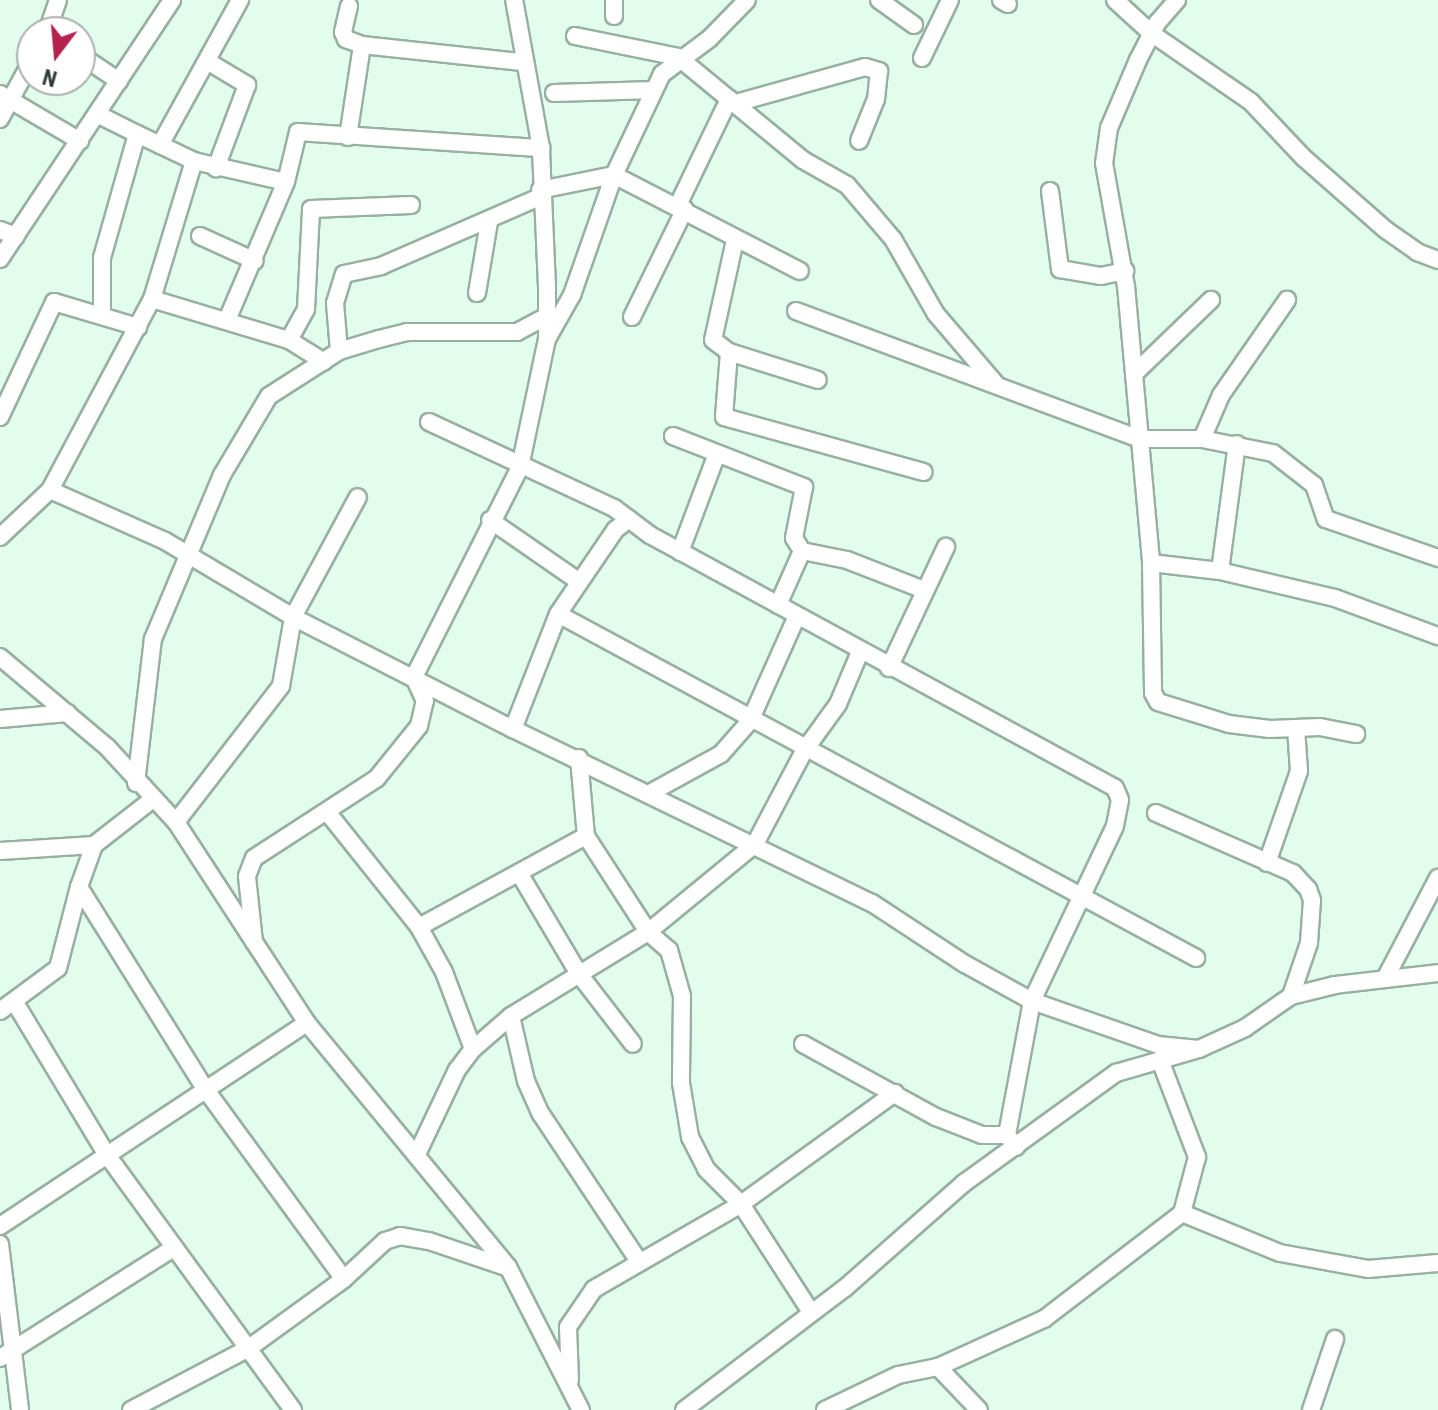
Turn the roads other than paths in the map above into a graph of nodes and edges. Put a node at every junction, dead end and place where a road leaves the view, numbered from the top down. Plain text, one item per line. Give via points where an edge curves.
1 (172, 0) edge
2 (240, 0) edge
3 (514, 0) edge
4 (747, 0) edge
5 (879, 0) edge
6 (950, 0) edge
7 (1115, 0) edge
8 (1177, 0) edge
9 (349, 6) dead end
10 (914, 25) dead end
11 (1151, 33) junction
12 (575, 36) dead end
13 (362, 45) junction
14 (678, 57) junction
15 (922, 58) dead end
16 (207, 61) junction
17 (522, 62) junction
18 (96, 66) edge
19 (119, 81) junction
20 (654, 90) junction
21 (554, 93) dead end
22 (5, 96) edge
23 (732, 101) junction
24 (97, 114) junction
25 (0, 119) edge
26 (137, 134) junction
27 (348, 137) junction
28 (80, 141) junction
29 (859, 141) dead end
30 (160, 145) junction
31 (541, 148) junction
32 (194, 161) junction
33 (216, 168) junction
34 (614, 175) junction
35 (286, 182) junction
36 (1050, 191) dead end
37 (540, 194) junction
38 (411, 205) dead end
39 (681, 207) junction
40 (489, 222) junction
41 (0, 230) edge
42 (16, 236) junction
43 (200, 236) dead end
44 (735, 240) junction
45 (0, 259) edge
46 (1438, 260) edge
47 (255, 261) junction
48 (800, 271) dead end
49 (1125, 271) junction
50 (477, 293) dead end
51 (152, 299) junction
52 (1211, 300) dead end
53 (1287, 300) dead end
54 (796, 311) dead end
55 (102, 315) junction
56 (545, 317) junction
57 (632, 317) dead end
58 (227, 320) junction
59 (138, 327) junction
60 (547, 339) junction
61 (289, 340) junction
62 (339, 351) junction
63 (729, 352) junction
64 (324, 362) junction
65 (1134, 374) junction
66 (818, 380) dead end
67 (997, 384) junction
68 (4, 392) edge
69 (0, 417) edge
70 (429, 422) dead end
71 (673, 436) dead end
72 (1140, 439) junction
73 (1202, 439) junction
74 (1237, 444) junction
75 (716, 456) junction
76 (520, 467) junction
77 (924, 472) dead end
78 (50, 490) junction
79 (358, 497) dead end
80 (629, 519) junction
81 (490, 520) junction
82 (0, 537) edge
83 (946, 547) dead end
84 (802, 551) junction
85 (680, 552) junction
86 (188, 555) junction
87 (1438, 558) edge
88 (1151, 563) junction
89 (1220, 571) junction
90 (578, 581) junction
91 (924, 590) junction
92 (778, 605) junction
93 (558, 614) junction
94 (797, 616) junction
95 (293, 617) junction
96 (1438, 636) edge
97 (860, 652) junction
98 (0, 657) edge
99 (889, 668) junction
100 (414, 677) junction
101 (68, 713) junction
102 (0, 719) edge
103 (750, 721) junction
104 (1296, 728) junction
105 (513, 729) junction
106 (1356, 734) dead end
107 (804, 751) junction
108 (579, 758) junction
109 (136, 783) junction
110 (650, 793) junction
111 (153, 799) junction
112 (328, 813) junction
113 (1156, 813) dead end
114 (176, 822) junction
115 (586, 836) junction
116 (755, 844) junction
117 (94, 845) junction
118 (0, 851) edge
119 (1267, 863) junction
120 (519, 873) junction
121 (1438, 878) edge
122 (79, 887) junction
123 (1080, 893) junction
124 (419, 927) junction
125 (648, 932) junction
126 (254, 942) junction
127 (1196, 958) dead end
128 (1438, 973) edge
129 (579, 974) junction
130 (1386, 977) junction
131 (1291, 996) junction
132 (1032, 1001) junction
133 (7, 1006) edge
134 (511, 1016) junction
135 (307, 1023) junction
136 (633, 1044) dead end
137 (803, 1044) dead end
138 (473, 1049) junction
139 (1199, 1049) junction
140 (1160, 1060) junction
141 (206, 1090) junction
142 (895, 1093) junction
143 (1011, 1141) junction
144 (418, 1152) junction
145 (107, 1155) junction
146 (741, 1204) junction
147 (1182, 1213) junction
148 (0, 1226) edge
149 (0, 1244) edge
150 (173, 1248) junction
151 (638, 1260) junction
152 (1438, 1263) edge
153 (508, 1267) junction
154 (344, 1279) junction
155 (811, 1312) junction
156 (1335, 1339) dead end
157 (15, 1347) junction
158 (249, 1348) junction
159 (0, 1358) edge
160 (938, 1367) junction
161 (570, 1385) junction
162 (20, 1410) edge
163 (131, 1410) edge
164 (293, 1410) edge
165 (581, 1410) edge
166 (684, 1410) edge
167 (825, 1410) edge
168 (979, 1410) edge
169 (1311, 1410) edge

1 - 19 street
2 - 16 street
3 - 17 street
4 - 14 street via 709,39
5 - 10 street
6 - 15 street
7 - 11 street
8 - 11 street
9 - 13 street via 346,39
11 - 46 street via 1251,102 1304,158 1386,230
11 - 49 street via 1105,144
12 - 14 street
13 - 17 street
13 - 27 street
14 - 20 street
14 - 23 street
16 - 30 street
16 - 33 street via 247,85
17 - 31 street
18 - 19 street
19 - 24 street
20 - 21 street
20 - 34 street
22 - 25 street
22 - 28 street
23 - 29 street via 865,67 879,71 876,99
23 - 39 street
23 - 67 street via 803,160 847,185 893,239 936,314
24 - 26 street
24 - 28 street
26 - 30 street
26 - 55 street via 102,258
27 - 31 street
27 - 35 street via 297,133
28 - 42 street
30 - 32 street
31 - 37 street
32 - 33 street
32 - 51 street
33 - 35 street
34 - 37 street
34 - 39 street
34 - 60 street via 572,295
35 - 47 street
36 - 49 street via 1060,269 1101,276
37 - 40 street
37 - 56 street
38 - 61 street via 311,209 306,309
39 - 44 street
39 - 57 street
40 - 50 street
40 - 62 street via 381,266 344,274 335,303
41 - 42 street
42 - 45 street
43 - 47 street
44 - 48 street
44 - 63 street via 712,334
47 - 58 street
49 - 65 street
51 - 58 street
51 - 59 street
52 - 65 street
53 - 73 street via 1221,395
54 - 67 street
55 - 59 street
55 - 68 street via 54,302
56 - 60 street
56 - 62 street via 517,332 407,332
58 - 61 street
59 - 78 street
60 - 76 street
61 - 64 street
62 - 64 street
63 - 66 street
63 - 77 street via 724,417
64 - 86 street via 269,396 222,475
65 - 72 street
67 - 72 street via 1034,403
68 - 69 street
70 - 76 street
71 - 75 street
72 - 73 street
72 - 88 street
73 - 74 street
74 - 87 street via 1273,453 1301,472 1314,485 1326,519
74 - 89 street
75 - 84 street via 804,487 794,538
75 - 85 street
76 - 80 street via 596,498
76 - 81 street
78 - 82 street
78 - 86 street
79 - 95 street
80 - 85 street
80 - 90 street
81 - 90 street
81 - 100 street
83 - 91 street
84 - 91 street via 847,560
84 - 92 street
85 - 92 street
86 - 95 street
86 - 109 street via 147,658
88 - 89 street
88 - 104 street via 1151,651 1158,702 1229,724
89 - 96 street via 1335,598
90 - 93 street
91 - 99 street
92 - 94 street
93 - 103 street
93 - 105 street
94 - 97 street
94 - 103 street
95 - 100 street
95 - 114 street via 281,686
97 - 99 street
97 - 107 street via 838,704
98 - 101 street
99 - 123 street via 1115,788 1120,800 1115,826
100 - 105 street
100 - 112 street via 425,701 419,726 377,778
101 - 102 street
101 - 109 street via 107,747
103 - 107 street
103 - 110 street via 721,754
104 - 106 street
104 - 119 street via 1299,771
105 - 108 street
107 - 116 street
107 - 123 street
108 - 110 street
108 - 115 street
109 - 111 street
110 - 116 street
111 - 114 street
111 - 117 street
112 - 124 street
112 - 126 street via 284,835 254,858 247,876
113 - 119 street
114 - 126 street
115 - 120 street
115 - 125 street
116 - 125 street
116 - 132 street via 872,903
117 - 118 street
117 - 122 street
119 - 131 street via 1293,873 1312,900 1309,943
120 - 124 street
120 - 129 street
121 - 130 street
122 - 133 street via 58,968
122 - 141 street
123 - 127 street
123 - 132 street
124 - 138 street via 444,972
125 - 129 street
125 - 146 street via 669,950 682,996 681,1083 690,1137 706,1169
126 - 135 street
128 - 130 street
129 - 134 street
129 - 136 street
130 - 131 street
131 - 139 street via 1245,1028
132 - 139 street via 1158,1045
132 - 143 street
133 - 145 street
134 - 138 street
134 - 151 street via 523,1053 521,1067 541,1114
135 - 141 street
135 - 144 street
137 - 142 street
138 - 144 street via 457,1070
139 - 140 street
140 - 143 street via 1116,1073
140 - 147 street via 1197,1157
141 - 145 street
141 - 154 street
142 - 143 street via 982,1135
142 - 146 street
143 - 155 street
144 - 153 street
145 - 148 street
145 - 150 street
146 - 151 street
146 - 155 street
147 - 152 street via 1280,1253 1368,1269
147 - 160 street via 1044,1319
149 - 157 street
150 - 157 street
150 - 158 street
151 - 161 street via 594,1289 572,1316 567,1337
153 - 154 street via 400,1236 370,1251
153 - 161 street
154 - 158 street
155 - 166 street
156 - 169 street
157 - 159 street
157 - 162 street
158 - 163 street
158 - 164 street
160 - 167 street via 898,1375
160 - 168 street
161 - 165 street

